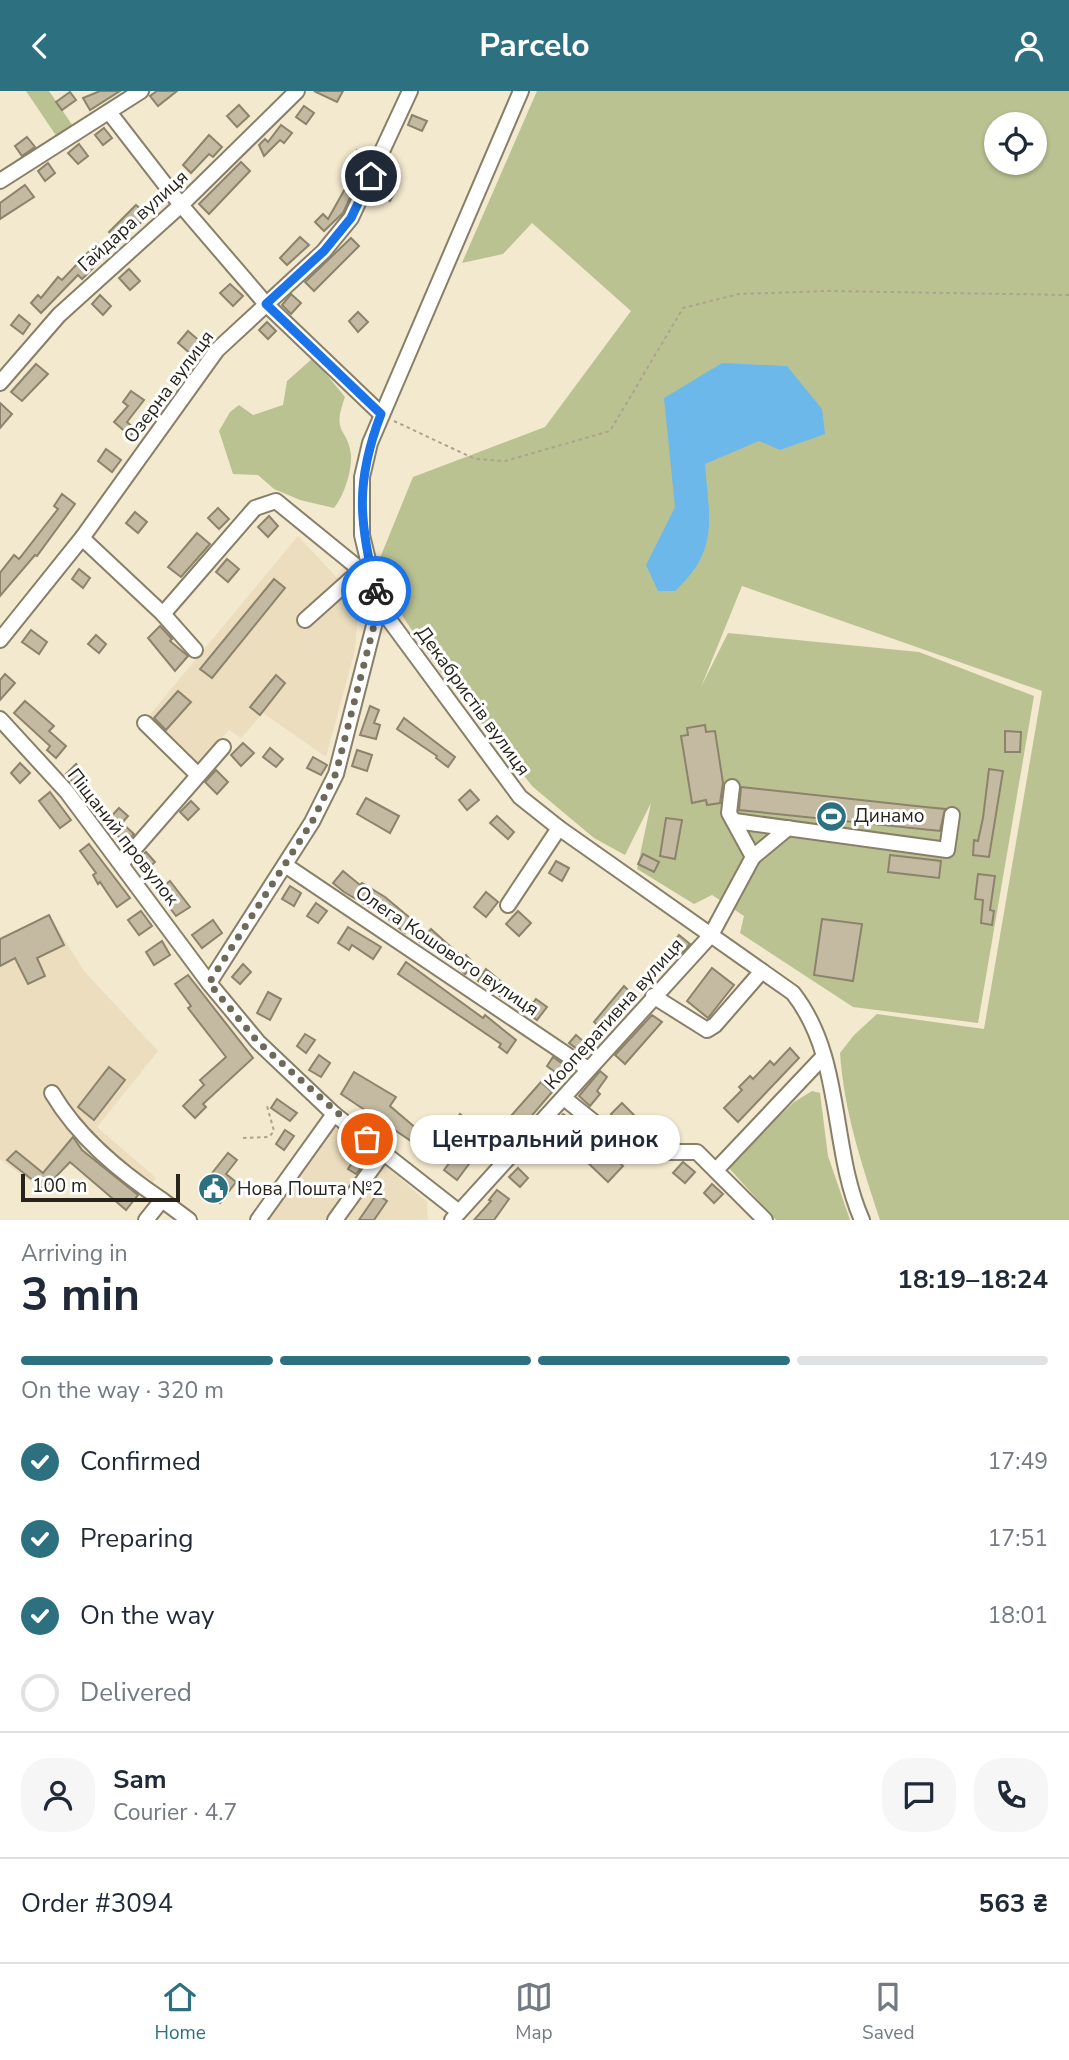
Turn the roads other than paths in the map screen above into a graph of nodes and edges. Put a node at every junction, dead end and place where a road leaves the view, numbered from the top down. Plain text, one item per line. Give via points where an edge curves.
1 (141, 91) edge
2 (297, 91) edge
3 (411, 91) edge
4 (521, 91) edge
5 (109, 112) junction
6 (0, 181) edge
7 (181, 205) junction
8 (266, 304) junction
9 (0, 383) edge
10 (381, 414) junction
11 (82, 538) junction
12 (360, 570) junction
13 (373, 580) junction
14 (379, 606) junction
15 (163, 614) junction
16 (305, 620) dead end
17 (0, 640) edge
18 (195, 650) dead end
19 (0, 719) edge
20 (145, 723) dead end
21 (223, 747) dead end
22 (198, 775) junction
23 (732, 787) dead end
24 (952, 815) dead end
25 (735, 821) junction
26 (559, 828) junction
27 (788, 828) junction
28 (753, 857) junction
29 (122, 863) junction
30 (285, 865) junction
31 (508, 905) dead end
32 (711, 936) junction
33 (762, 971) junction
34 (209, 983) junction
35 (653, 996) junction
36 (823, 1057) junction
37 (588, 1069) junction
38 (52, 1093) dead end
39 (564, 1098) junction
40 (334, 1114) junction
41 (384, 1152) junction
42 (716, 1170) junction
43 (162, 1200) junction
44 (455, 1216) edge
45 (146, 1220) edge
46 (190, 1220) edge
47 (258, 1220) edge
48 (335, 1220) edge
49 (765, 1220) edge
50 (862, 1220) edge

1 - 5 street
2 - 7 street, Гайдара вулиця
3 - 8 street, Озерна вулиця via 351,218 324,251
4 - 10 street, Декабристів вулиця
5 - 6 street
5 - 7 street
7 - 8 street
7 - 9 street, Гайдара вулиця via 59,315
8 - 10 street
8 - 11 street, Озерна вулиця via 217,350
10 - 13 street, Декабристів вулиця via 362,477 362,535
11 - 15 street
11 - 17 street, Озерна вулиця
12 - 13 street
12 - 15 street via 276,501 255,508
12 - 16 street
13 - 14 street, Декабристів вулиця
14 - 26 street, Декабристів вулиця via 520,797
14 - 30 street via 336,773
15 - 18 street
19 - 29 street, Піщаний провулок via 67,792
20 - 22 street
21 - 22 street
22 - 29 street
23 - 25 street via 729,813
24 - 27 street via 947,851
25 - 27 street
25 - 28 street
26 - 31 street
26 - 32 street, Декабристів вулиця
27 - 28 street
28 - 32 street, Кооперативна вулиця
29 - 34 street, Піщаний провулок
30 - 34 street
30 - 37 street, Олега Кошового вулиця
32 - 33 street, Декабристів вулиця
32 - 35 street, Кооперативна вулиця
33 - 35 street via 706,1030
33 - 36 street, Декабристів вулиця via 793,993 806,1010
34 - 40 street, Піщаний провулок via 258,1042
35 - 37 street, Кооперативна вулиця
36 - 42 street
36 - 50 street, Декабристів вулиця via 851,1195
37 - 39 street, Кооперативна вулиця
38 - 43 street via 90,1143
39 - 42 street via 631,1152 697,1151
39 - 44 street, Кооперативна вулиця
40 - 41 street, Піщаний провулок
40 - 47 street
41 - 44 street, Піщаний провулок
41 - 48 street
42 - 49 street
43 - 45 street
43 - 46 street

